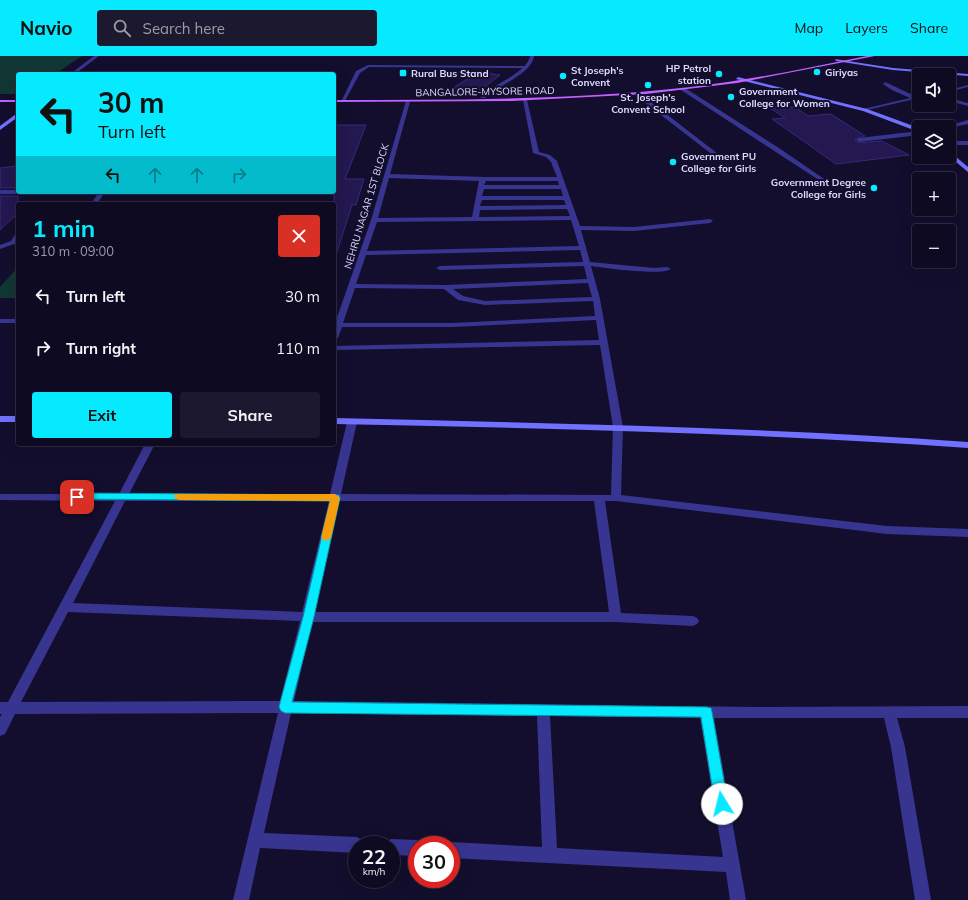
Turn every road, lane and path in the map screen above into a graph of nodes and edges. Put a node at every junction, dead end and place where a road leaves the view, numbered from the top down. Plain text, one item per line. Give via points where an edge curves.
1 (97, 56) edge
2 (532, 56) edge
3 (873, 56) edge
4 (846, 58) edge
5 (854, 58) edge
6 (527, 66) junction
7 (75, 72) edge
8 (968, 74) edge
9 (738, 78) junction
10 (748, 81) junction
11 (885, 83) dead end
12 (968, 86) edge
13 (682, 89) junction
14 (956, 89) edge
15 (637, 94) junction
16 (912, 96) edge
17 (16, 97) edge
18 (336, 97) edge
19 (483, 97) junction
20 (0, 98) edge
21 (344, 99) junction
22 (912, 99) edge
23 (525, 100) junction
24 (0, 101) edge
25 (16, 101) edge
26 (336, 101) edge
27 (956, 101) edge
28 (408, 102) junction
29 (968, 105) edge
30 (865, 110) junction
31 (16, 116) edge
32 (968, 122) edge
33 (956, 125) edge
34 (0, 128) edge
35 (912, 129) edge
36 (912, 133) edge
37 (859, 140) dead end
38 (956, 143) edge
39 (968, 143) edge
40 (720, 158) dead end
41 (956, 159) edge
42 (966, 167) edge
43 (387, 176) junction
44 (485, 179) junction
45 (561, 179) junction
46 (827, 183) dead end
47 (564, 187) junction
48 (481, 188) junction
49 (0, 192) edge
50 (16, 192) edge
51 (479, 198) junction
52 (567, 198) junction
53 (570, 207) junction
54 (477, 208) junction
55 (574, 218) junction
56 (475, 219) junction
57 (374, 220) junction
58 (710, 221) dead end
59 (577, 228) junction
60 (15, 243) edge
61 (0, 247) edge
62 (583, 248) junction
63 (363, 253) junction
64 (587, 264) junction
65 (440, 268) dead end
66 (667, 269) dead end
67 (591, 281) junction
68 (352, 286) junction
69 (446, 287) junction
70 (596, 300) junction
71 (599, 318) junction
72 (0, 321) edge
73 (16, 321) edge
74 (339, 325) junction
75 (336, 333) edge
76 (604, 342) junction
77 (336, 348) edge
78 (0, 419) edge
79 (16, 419) edge
80 (336, 421) edge
81 (352, 422) junction
82 (618, 427) junction
83 (968, 445) edge
84 (149, 446) edge
85 (123, 496) junction
86 (0, 497) edge
87 (335, 498) junction
88 (599, 498) junction
89 (616, 498) junction
90 (968, 533) edge
91 (64, 607) junction
92 (308, 617) junction
93 (616, 617) junction
94 (693, 621) dead end
95 (285, 707) junction
96 (5, 709) edge
97 (543, 710) junction
98 (706, 712) junction
99 (889, 712) junction
100 (968, 712) edge
101 (0, 730) edge
102 (255, 840) junction
103 (348, 845) edge
104 (460, 850) edge
105 (550, 855) junction
106 (732, 865) junction
107 (241, 900) edge
108 (738, 900) edge
109 (923, 900) edge

1 - 7 street
2 - 6 street
3 - 5 main road, BANGALORE-MYSORE ROAD
4 - 5 main road, BANGALORE-MYSORE ROAD
4 - 8 street via 893,69
4 - 9 main road, BANGALORE-MYSORE ROAD
4 - 10 main road, BANGALORE-MYSORE ROAD
5 - 8 street via 899,68
6 - 19 street via 488,91
6 - 21 street via 368,63 358,72
9 - 10 street
9 - 19 main road, BANGALORE-MYSORE ROAD via 632,90
10 - 13 main road, BANGALORE-MYSORE ROAD
10 - 30 street
11 - 16 street
12 - 14 street
13 - 15 main road, BANGALORE-MYSORE ROAD
13 - 46 street
15 - 23 main road, BANGALORE-MYSORE ROAD
15 - 40 street
17 - 20 main road
18 - 21 main road, BANGALORE-MYSORE ROAD
19 - 21 main road, BANGALORE-MYSORE ROAD
21 - 26 main road, BANGALORE-MYSORE ROAD
21 - 28 main road, BANGALORE-MYSORE ROAD
22 - 30 street
23 - 28 main road, BANGALORE-MYSORE ROAD
23 - 45 street via 536,153 548,156 554,161
24 - 25 main road
27 - 29 street
28 - 43 street, NEHRU NAGAR 1ST BLOCK
30 - 35 street
31 - 34 street
32 - 33 street
36 - 37 street
38 - 39 street
41 - 42 street
43 - 44 street
43 - 57 street, NEHRU NAGAR 1ST BLOCK
44 - 45 street
44 - 48 street
45 - 47 street
47 - 48 street
47 - 52 street
48 - 51 street
49 - 50 street
51 - 52 street
51 - 54 street
52 - 53 street
53 - 54 street
53 - 55 street
54 - 56 street
55 - 56 street
55 - 59 street
56 - 57 street
57 - 63 street, NEHRU NAGAR 1ST BLOCK
58 - 59 street via 634,228
59 - 62 street
60 - 61 street
62 - 63 street
62 - 64 street
63 - 68 street, NEHRU NAGAR 1ST BLOCK
64 - 65 street
64 - 66 street
64 - 67 street
67 - 69 street
67 - 70 street
68 - 69 street
68 - 74 street, NEHRU NAGAR 1ST BLOCK
69 - 70 street via 460,298 484,303
70 - 71 street
71 - 74 street via 452,325
71 - 76 street
72 - 73 street
74 - 75 street, NEHRU NAGAR 1ST BLOCK
76 - 77 street
76 - 82 street
78 - 79 street
80 - 81 street
81 - 82 street
81 - 87 street
82 - 83 street
82 - 89 street
84 - 85 street
85 - 86 street
85 - 87 street
85 - 91 street
87 - 88 street
87 - 92 street
88 - 89 street
88 - 93 street
89 - 90 street via 887,530
91 - 92 street
91 - 96 street
92 - 93 street
92 - 95 street
93 - 94 street
95 - 96 street
95 - 97 street
95 - 102 street
96 - 101 street
97 - 98 street
97 - 105 street
98 - 99 street
98 - 106 street
99 - 100 street
99 - 109 street via 898,747
102 - 103 street
102 - 107 street
104 - 105 street
105 - 106 street
106 - 108 street

